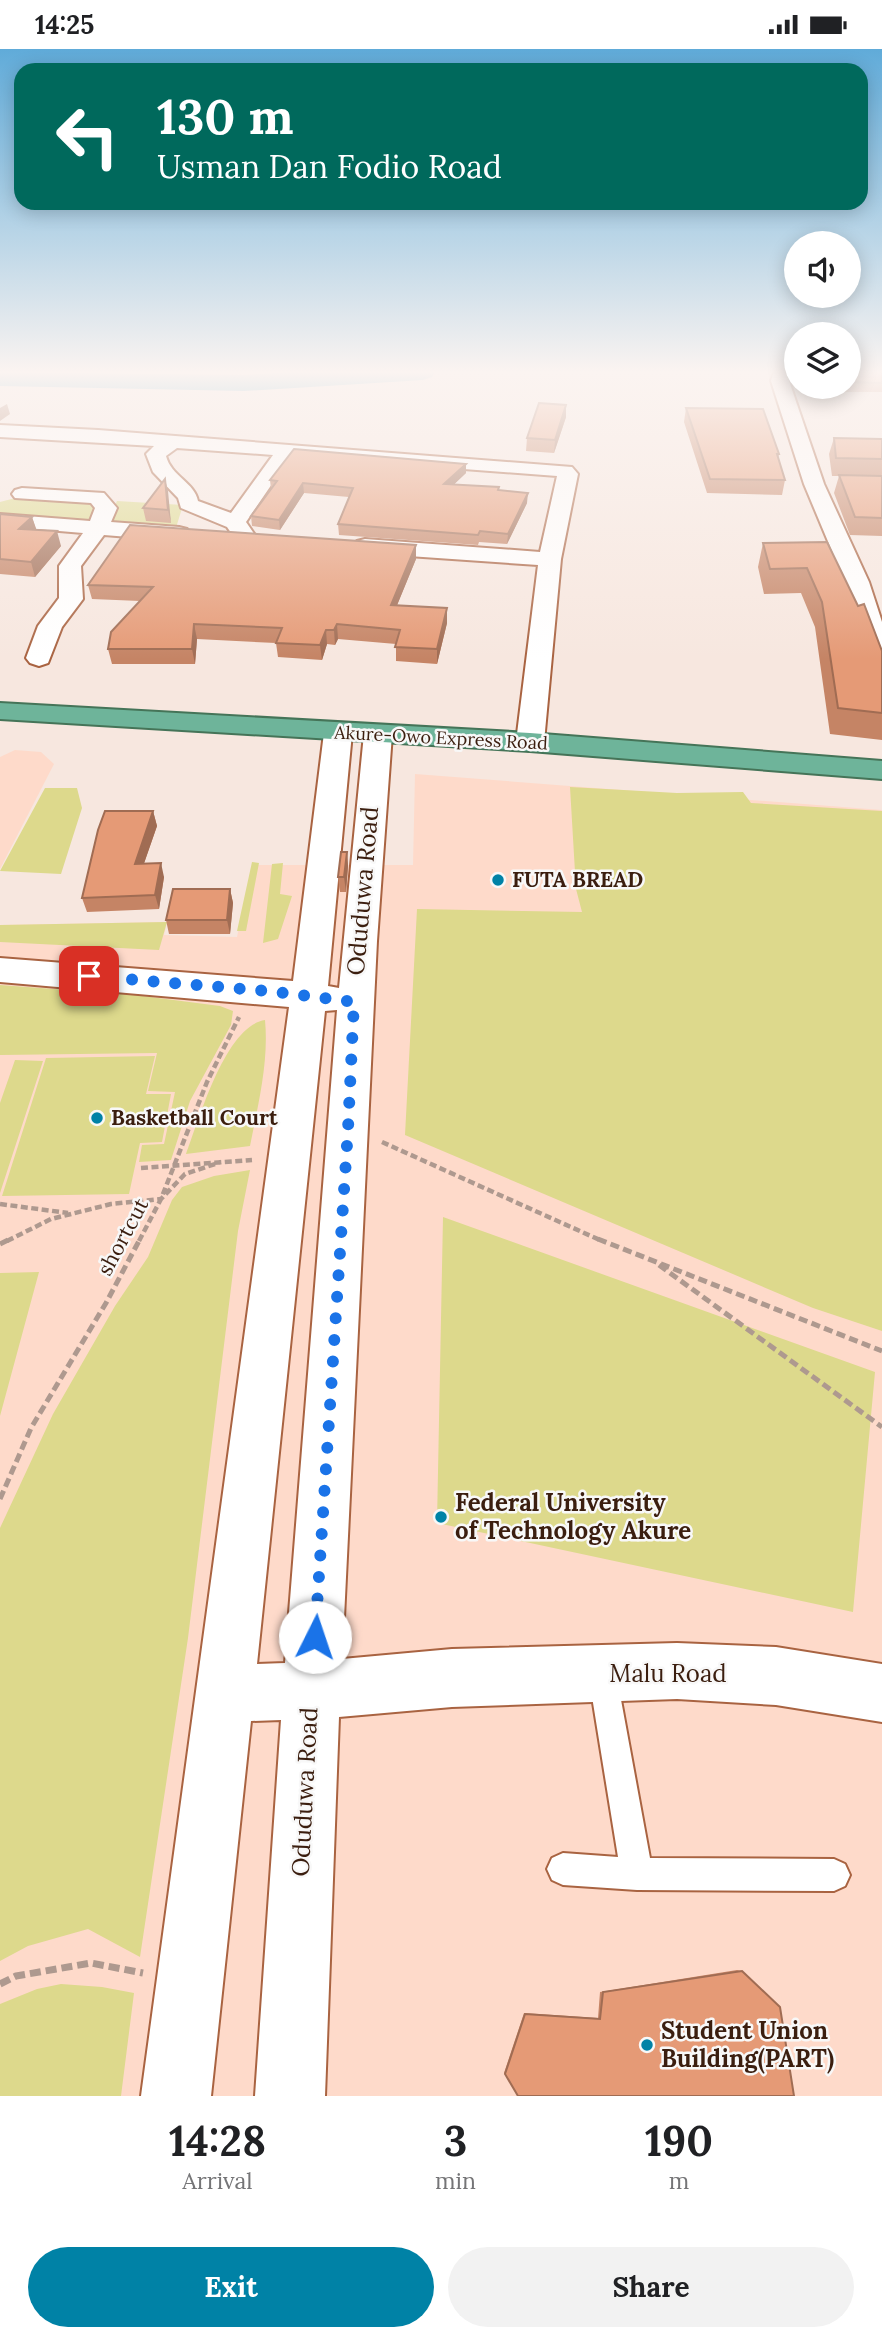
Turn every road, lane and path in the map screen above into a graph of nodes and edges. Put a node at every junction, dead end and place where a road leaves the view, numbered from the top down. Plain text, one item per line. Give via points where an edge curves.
1 (162, 468) edge
2 (276, 468) edge
3 (519, 468) edge
4 (809, 468) edge
5 (814, 484) junction
6 (836, 484) edge
7 (22, 494) dead end
8 (188, 500) junction
9 (0, 520) edge
10 (98, 527) junction
11 (240, 530) junction
12 (177, 534) junction
13 (273, 540) edge
14 (342, 545) edge
15 (550, 559) junction
16 (857, 582) junction
17 (882, 584) edge
18 (39, 658) dead end
19 (882, 661) edge
20 (0, 712) edge
21 (358, 733) junction
22 (530, 742) junction
23 (882, 770) edge
24 (351, 807) junction
25 (0, 970) edge
26 (288, 994) junction
27 (354, 1002) junction
28 (348, 1129) junction
29 (260, 1160) dead end
30 (221, 1162) junction
31 (175, 1164) junction
32 (141, 1167) dead end
33 (161, 1199) junction
34 (0, 1204) edge
35 (73, 1214) junction
36 (0, 1244) edge
37 (653, 1261) junction
38 (882, 1350) edge
39 (882, 1427) edge
40 (0, 1499) edge
41 (602, 1673) junction
42 (312, 1691) junction
43 (226, 1693) junction
44 (882, 1693) edge
45 (563, 1869) dead end
46 (637, 1874) junction
47 (835, 1875) dead end
48 (157, 1976) dead end
49 (0, 1984) edge
50 (176, 2096) edge
51 (290, 2096) edge

1 - 8 street
2 - 11 street
3 - 15 street via 568,474
4 - 5 street
5 - 6 street
5 - 16 street
7 - 10 street via 97,496 106,508
8 - 11 street
8 - 12 street
9 - 10 street
10 - 12 street
10 - 18 street via 71,566 71,599 50,626
11 - 12 street
11 - 13 street
14 - 15 street
15 - 22 street
16 - 17 street
16 - 19 street
20 - 21 highway, Akure-Owo Express Road
21 - 22 highway, Akure-Owo Express Road
21 - 24 street, Oduduwa Road
22 - 23 highway, Akure-Owo Express Road
24 - 26 street
24 - 27 street, Oduduwa Road
25 - 26 street
26 - 27 street
26 - 31 path, shortcut via 241,1013 207,1081
26 - 43 street
27 - 28 street, Oduduwa Road
28 - 37 path
28 - 42 street, Oduduwa Road
29 - 30 path
30 - 31 path
30 - 33 path via 185,1174
31 - 32 path
31 - 33 path, shortcut
33 - 35 path via 111,1203
33 - 40 path, shortcut via 106,1303 31,1428
34 - 35 path
35 - 36 path via 51,1219
37 - 38 path
37 - 39 path
41 - 42 street, Malu Road via 452,1678
41 - 44 street, Malu Road via 776,1676
41 - 46 lane
42 - 43 street, Malu Road
42 - 51 street, Oduduwa Road
43 - 50 street
45 - 46 lane
46 - 47 lane
48 - 49 path via 91,1963 16,1976

